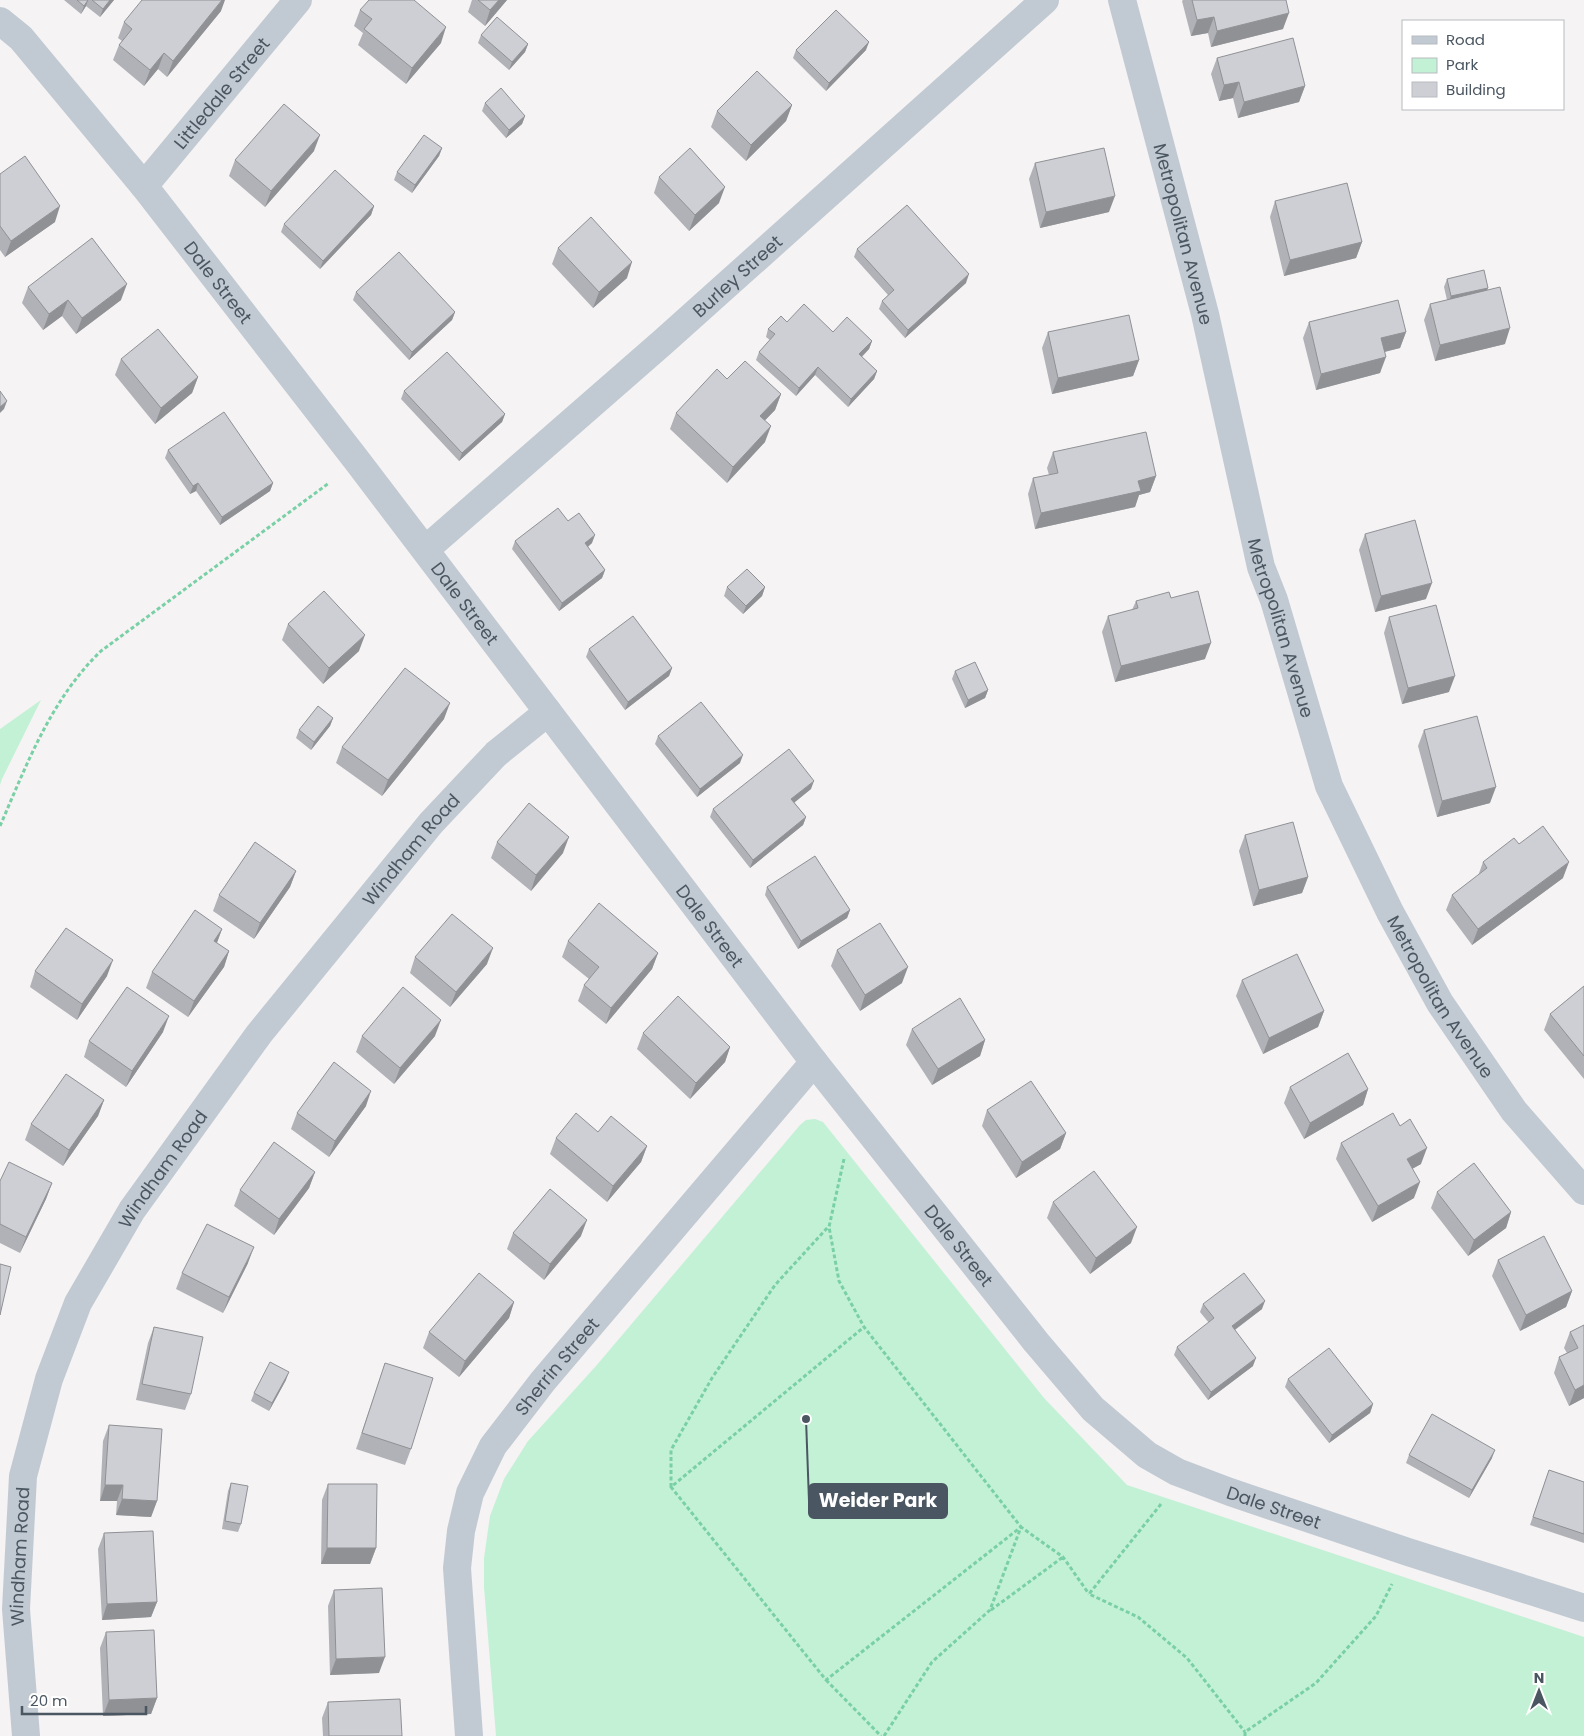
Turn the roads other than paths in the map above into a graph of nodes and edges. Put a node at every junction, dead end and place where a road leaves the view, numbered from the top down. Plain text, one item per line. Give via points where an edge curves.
1 (298, 0) edge
2 (1045, 0) edge
3 (1122, 0) edge
4 (0, 21) edge
5 (144, 186) junction
6 (426, 550) junction
7 (548, 712) junction
8 (814, 1062) junction
9 (1584, 1191) edge
10 (1584, 1608) edge
11 (26, 1736) edge
12 (469, 1736) edge

1 - 5 street, Littledale Street
2 - 6 street, Burley Street
3 - 9 street, Metropolitan Avenue via 1205,314 1262,567 1329,786 1390,912 1440,1003 1514,1111
4 - 5 street, Dale Street via 21,38
5 - 6 street, Dale Street
6 - 7 street, Dale Street
7 - 8 street, Dale Street
7 - 11 street, Windham Road via 496,754 432,823 259,1034 132,1210 78,1303 49,1379 23,1476 16,1609
8 - 10 street, Dale Street via 1036,1342 1093,1409 1147,1455 1177,1472 1240,1496
8 - 12 street, Sherrin Street via 543,1381 493,1446 470,1493 456,1568

